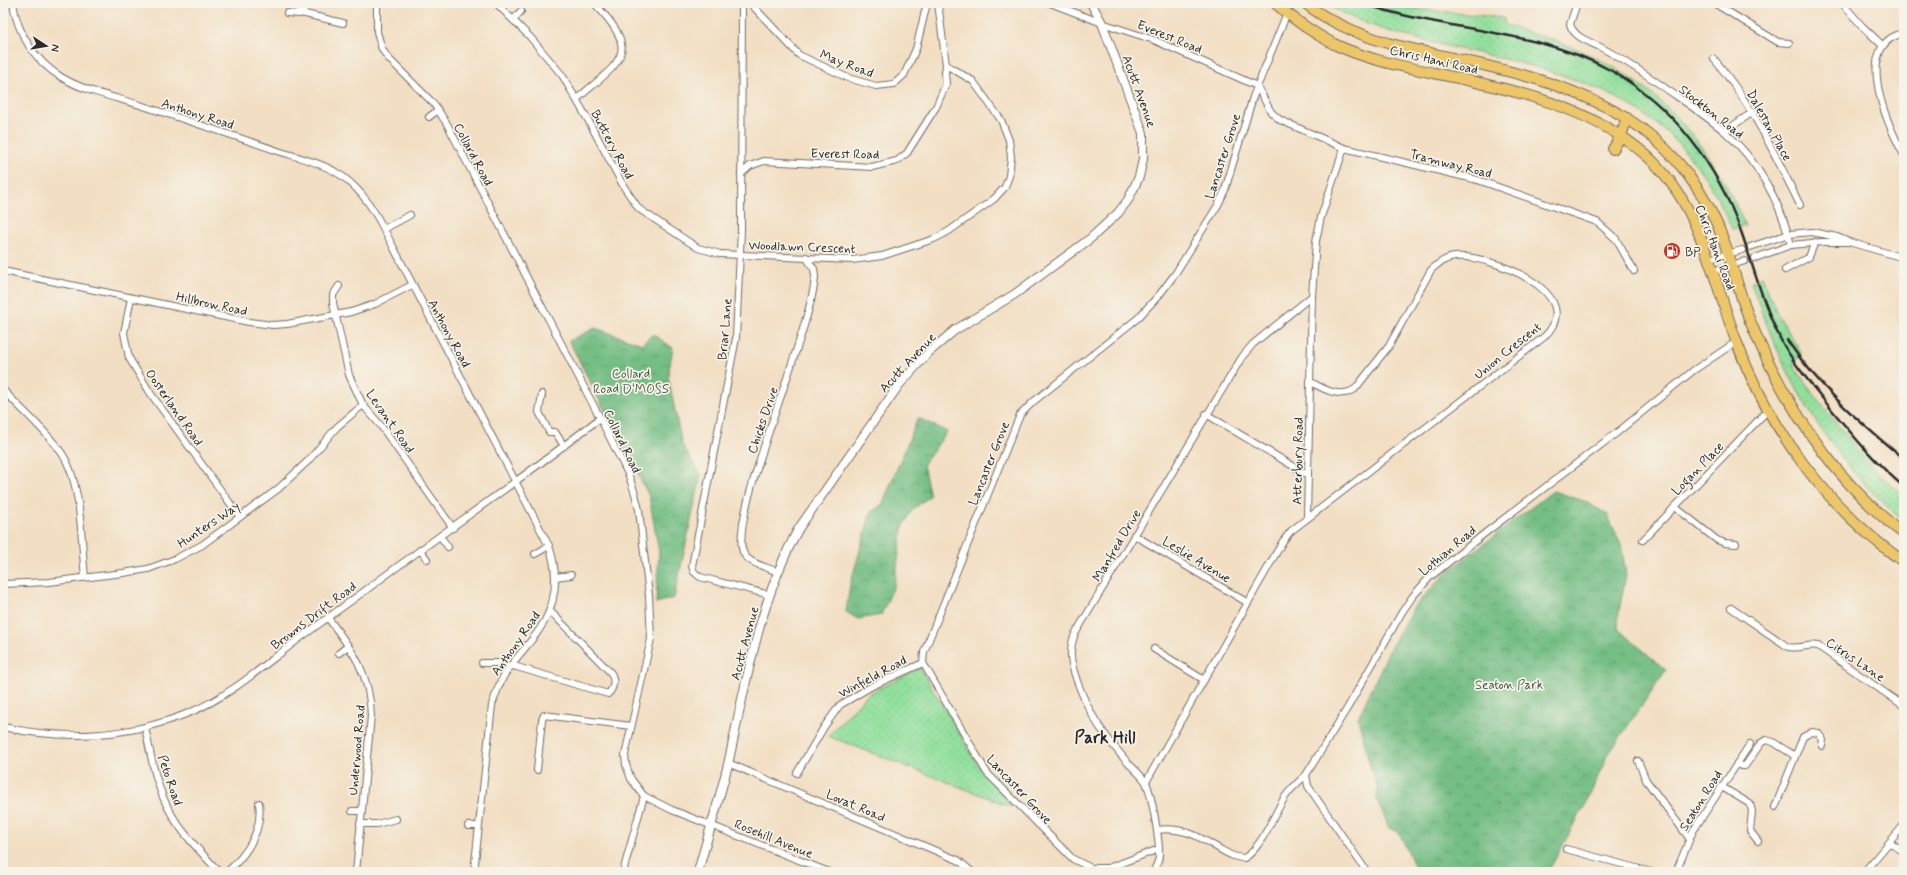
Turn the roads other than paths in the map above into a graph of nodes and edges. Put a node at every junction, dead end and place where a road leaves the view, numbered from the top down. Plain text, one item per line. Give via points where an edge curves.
1 (13, 3) edge
2 (304, 3) edge
3 (377, 3) edge
4 (496, 3) edge
5 (594, 3) edge
6 (742, 3) edge
7 (750, 3) edge
8 (928, 3) edge
9 (938, 3) edge
10 (1050, 3) edge
11 (1090, 3) edge
12 (1275, 3) edge
13 (1305, 3) edge
14 (1577, 3) edge
15 (1714, 3) edge
16 (1842, 3) edge
17 (521, 11) dead end
18 (287, 13) dead end
19 (301, 13) junction
20 (1287, 13) junction
21 (514, 19) junction
22 (343, 23) dead end
23 (1102, 23) junction
24 (1904, 33) edge
25 (1789, 44) dead end
26 (1882, 45) junction
27 (1714, 59) dead end
28 (946, 65) junction
29 (1478, 65) junction
30 (1459, 78) junction
31 (1257, 86) junction
32 (577, 99) junction
33 (438, 110) junction
34 (1753, 112) junction
35 (429, 117) dead end
36 (1627, 118) junction
37 (1725, 131) junction
38 (1621, 136) junction
39 (1344, 148) junction
40 (1613, 149) dead end
41 (1904, 155) edge
42 (741, 174) junction
43 (1800, 205) dead end
44 (410, 215) dead end
45 (384, 229) junction
46 (1789, 234) junction
47 (1815, 242) junction
48 (1849, 242) junction
49 (1791, 245) junction
50 (1750, 247) dead end
51 (1742, 250) dead end
52 (1728, 254) junction
53 (740, 255) junction
54 (806, 257) junction
55 (1755, 258) dead end
56 (1904, 258) edge
57 (1709, 259) junction
58 (1745, 261) dead end
59 (1732, 265) junction
60 (1785, 270) dead end
61 (3, 271) edge
62 (1634, 271) dead end
63 (1714, 271) junction
64 (412, 285) junction
65 (338, 286) dead end
66 (1312, 296) junction
67 (132, 298) junction
68 (335, 315) junction
69 (1736, 342) junction
70 (1311, 382) junction
71 (3, 390) edge
72 (542, 394) dead end
73 (364, 405) junction
74 (1767, 411) junction
75 (1206, 414) junction
76 (600, 418) junction
77 (564, 446) junction
78 (1308, 475) junction
79 (516, 482) junction
80 (1675, 506) junction
81 (240, 517) junction
82 (1307, 517) junction
83 (453, 528) junction
84 (1904, 534) edge
85 (1134, 535) junction
86 (440, 536) junction
87 (1643, 540) dead end
88 (1736, 544) dead end
89 (549, 546) junction
90 (448, 547) dead end
91 (420, 550) junction
92 (535, 554) dead end
93 (427, 559) dead end
94 (1904, 562) edge
95 (778, 572) junction
96 (571, 575) dead end
97 (85, 577) junction
98 (555, 577) junction
99 (3, 584) edge
100 (770, 595) junction
101 (1248, 603) junction
102 (1732, 608) dead end
103 (550, 611) junction
104 (328, 618) junction
105 (348, 646) junction
106 (1154, 649) dead end
107 (340, 653) dead end
108 (482, 663) dead end
109 (923, 663) junction
110 (511, 665) junction
111 (1204, 680) junction
112 (1904, 706) edge
113 (3, 726) edge
114 (631, 726) junction
115 (145, 727) junction
116 (1750, 744) dead end
117 (1822, 746) dead end
118 (1795, 756) junction
119 (1638, 761) dead end
120 (728, 763) junction
121 (1737, 763) junction
122 (537, 770) dead end
123 (797, 773) dead end
124 (1306, 775) junction
125 (1146, 782) junction
126 (1722, 787) junction
127 (644, 796) junction
128 (259, 803) dead end
129 (1775, 807) dead end
130 (352, 811) dead end
131 (362, 811) junction
132 (396, 819) dead end
133 (360, 824) junction
134 (711, 825) junction
135 (1904, 825) edge
136 (468, 826) dead end
137 (478, 826) junction
138 (1157, 830) junction
139 (1689, 838) junction
140 (1758, 841) dead end
141 (1890, 842) junction
142 (1159, 849) junction
143 (1566, 849) dead end
144 (1904, 852) edge
145 (219, 872) edge
146 (227, 872) edge
147 (356, 872) edge
148 (474, 872) edge
149 (623, 872) edge
150 (698, 872) edge
151 (828, 872) edge
152 (972, 872) edge
153 (1153, 872) edge
154 (1367, 872) edge
155 (1651, 872) edge
156 (1676, 872) edge
157 (1864, 872) edge

1 - 45 street, Anthony Road via 26,42 45,65 60,76 92,90 224,132 333,171 353,185 366,199
2 - 19 street
3 - 33 street, Collard Road via 377,32 382,49
4 - 21 street, Buttery Road
5 - 32 street via 618,31 622,41 621,55 617,63
6 - 42 street, Briar Lane
7 - 8 street, May Road via 799,55 848,78 876,86 894,84 904,75 916,50
9 - 28 street, Everest Road
10 - 23 street, Everest Road
11 - 23 street, Acutt Avenue
12 - 20 main road, Chris Hani Road
13 - 29 main road, Chris Hani Road via 1324,16 1368,37
14 - 37 street, Stockton Road via 1570,24 1576,34 1648,76
15 - 25 street via 1778,42
16 - 26 street
17 - 21 street
18 - 19 street
19 - 22 street
20 - 30 main road, Chris Hani Road via 1313,32 1343,47 1400,66
20 - 31 street, Lancaster Grove
21 - 32 street, Buttery Road via 562,76
23 - 31 street, Everest Road via 1154,40
23 - 95 street, Acutt Avenue via 1143,133 1143,159 1139,176 1128,200 1091,238 1015,294 955,330 928,353 899,384 868,427 799,528 785,552
24 - 26 street
26 - 41 street via 1876,73 1880,95 1888,122
27 - 34 street, Dalestan Place
28 - 42 street, Everest Road via 946,84 936,107 907,153 898,161 872,166 764,161 750,166
28 - 54 street, Woodlawn Crescent via 969,77 978,86 1000,120 1009,140 1011,167 1000,194 950,231 895,253 852,260
29 - 30 main road via 1462,71
29 - 36 main road, Chris Hani Road via 1537,78 1566,88 1600,102
30 - 38 main road, Chris Hani Road via 1549,101 1577,112
31 - 39 street, Tramway Road via 1269,108 1280,120
31 - 109 street, Lancaster Grove via 1222,199 1175,274 1138,318 1020,415 943,601 924,652
32 - 53 street, Buttery Road via 624,187 639,209 698,248 720,254
33 - 35 street
33 - 76 street, Collard Road
34 - 37 street
34 - 43 street, Dalestan Place
36 - 38 main road
36 - 52 main road, Chris Hani Road via 1662,145 1697,187 1712,213
37 - 46 street, Stockton Road via 1757,168
38 - 40 main road
38 - 57 main road, Chris Hani Road via 1646,155 1672,183 1693,217
39 - 62 street, Tramway Road via 1473,179 1585,217 1604,227 1616,239
39 - 66 street, Atterbury Road via 1318,228
42 - 53 street, Briar Lane
44 - 45 street
45 - 64 street, Anthony Road
46 - 48 street via 1812,232 1837,236
46 - 49 street, Stockton Road
46 - 50 street
47 - 48 street
47 - 49 street
47 - 60 street via 1808,257
48 - 56 street
49 - 55 street
51 - 52 street
52 - 57 street
52 - 59 main road, Chris Hani Road
53 - 54 street, Woodlawn Crescent
53 - 100 street, Briar Lane via 734,354 692,566 700,577
54 - 95 street, Chicks Drive via 814,269 815,276 806,324 749,492 740,538 741,548 747,558
57 - 63 main road, Chris Hani Road
58 - 59 street
59 - 63 street
59 - 84 main road, Chris Hani Road via 1752,326 1795,413 1831,465 1866,502
61 - 67 street, Hillbrow Road
63 - 69 main road, Chris Hani Road
64 - 68 street, Hillbrow Road via 364,309
64 - 79 street, Anthony Road
65 - 68 street, Levant Road via 332,298
66 - 70 street, Atterbury Road
66 - 75 street, Manfred Drive via 1248,348
67 - 68 street, Hillbrow Road via 264,324 287,324
67 - 81 street, Oosterland Road via 124,333 129,358
68 - 73 street, Levant Road via 349,375
69 - 74 main road, Chris Hani Road
69 - 124 street, Lothian Road via 1694,370 1430,577 1402,612
70 - 78 street, Atterbury Road
70 - 82 street, Union Crescent via 1338,393 1355,390 1389,346 1431,270 1449,258 1462,257 1492,262 1514,270 1544,290 1554,309 1553,325 1544,337
71 - 97 street via 55,445 68,464 75,489
72 - 77 street via 539,412 550,432 555,432
73 - 81 street, Hunters Way via 337,427 301,469
73 - 83 street, Levant Road
74 - 80 street, Logan Place
74 - 94 main road, Chris Hani Road via 1821,486 1878,544
75 - 78 street
75 - 85 street, Manfred Drive
76 - 77 street, Browns Drift Road
76 - 114 street, Collard Road via 629,476 635,494 649,596 651,639
77 - 79 street, Browns Drift Road
78 - 82 street, Atterbury Road
79 - 83 street, Browns Drift Road
79 - 89 street, Anthony Road
80 - 87 street, Logan Place
80 - 88 street via 1717,540 1725,544
81 - 97 street, Hunters Way via 202,545 175,559 148,569
82 - 101 street, Atterbury Road via 1286,537
83 - 86 street, Browns Drift Road
85 - 101 street, Leslie Avenue
85 - 125 street, Manfred Drive via 1075,634 1070,653 1079,686 1093,718
86 - 90 street
86 - 91 street, Browns Drift Road
89 - 92 street
89 - 98 street, Anthony Road
91 - 93 street
91 - 104 street, Browns Drift Road
95 - 100 street, Acutt Avenue
96 - 98 street
97 - 99 street, Hunters Way
98 - 103 street, Anthony Road
100 - 120 street, Acutt Avenue via 749,666
101 - 111 street, Atterbury Road
102 - 112 street, Citrus Lane via 1788,647 1818,646
103 - 110 street, Anthony Road via 538,632
103 - 110 street via 611,673 614,679 610,692 604,694
104 - 105 street, Underwood Road
104 - 115 street, Browns Drift Road via 221,696 192,712
105 - 107 street
105 - 131 street, Underwood Road via 364,671 371,701 372,716
106 - 111 street
108 - 110 street
109 - 123 street, Winfield Road via 872,686 840,705 828,720
109 - 142 street, Lancaster Grove via 987,773 1073,859 1091,868 1108,868
110 - 137 street, Anthony Road via 500,682 492,705
111 - 125 street, Atterbury Road
113 - 115 street, Browns Drift Road via 38,733 80,736
114 - 122 street via 544,715
114 - 127 street, Collard Road via 627,741 626,765 635,786
115 - 145 street, Peto Road via 156,776 171,814 179,827
116 - 121 street, Seaton Road
117 - 118 street via 1823,740 1820,735 1808,733 1803,737
118 - 121 street via 1766,740 1745,766
118 - 129 street
119 - 139 street via 1646,780
120 - 134 street, Acutt Avenue
120 - 152 street, Lovat Road via 958,860
121 - 126 street, Seaton Road
124 - 138 street via 1291,788 1252,853 1244,858 1230,855 1188,832
124 - 154 street via 1308,786
125 - 138 street
126 - 139 street, Seaton Road
126 - 140 street via 1750,804 1750,831
127 - 134 street, Collard Road
127 - 149 street
128 - 146 street via 260,822 257,830 246,852
130 - 131 street
131 - 133 street, Underwood Road
132 - 133 street via 377,824
133 - 147 street, Underwood Road
134 - 150 street, Acutt Avenue
134 - 151 street, Rosehill Avenue
135 - 141 street
136 - 137 street
137 - 148 street, Anthony Road
138 - 142 street
139 - 156 street, Seaton Road
141 - 144 street
141 - 157 street
142 - 153 street via 1158,862
143 - 155 street

